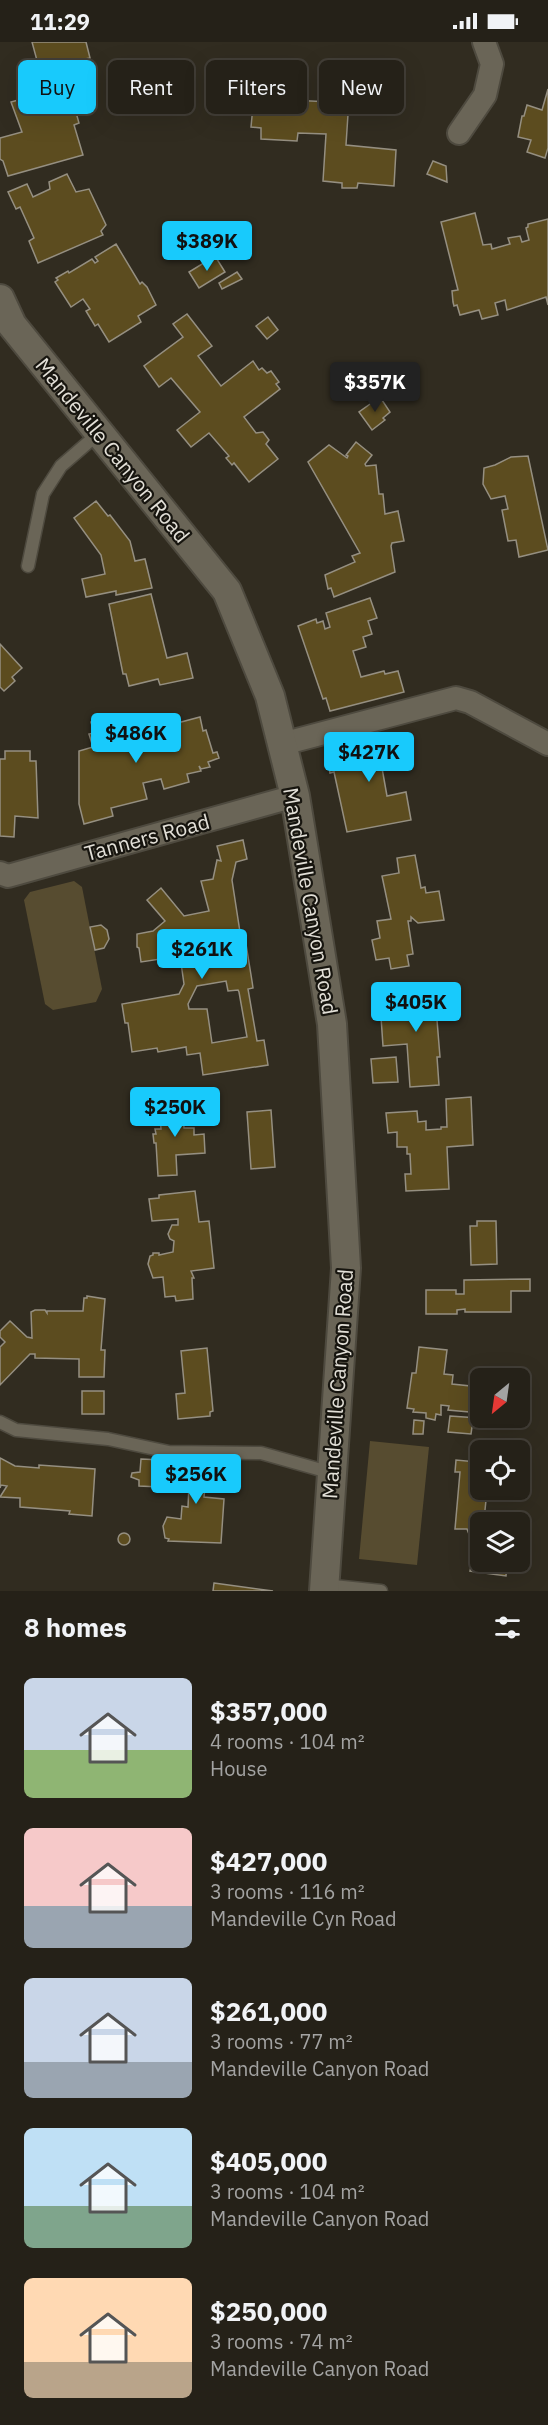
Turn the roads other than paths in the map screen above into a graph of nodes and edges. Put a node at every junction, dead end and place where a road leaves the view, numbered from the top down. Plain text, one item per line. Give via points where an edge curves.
1 (484, 42) edge
2 (459, 134) dead end
3 (0, 299) edge
4 (99, 433) junction
5 (28, 566) dead end
6 (282, 744) junction
7 (548, 744) edge
8 (295, 796) junction
9 (0, 873) edge
10 (0, 1422) edge
11 (332, 1473) junction
12 (324, 1588) edge
13 (381, 1591) edge

1 - 2 street via 492,64 485,95
3 - 4 street, Mandeville Canyon Road via 12,325
4 - 5 lane via 61,466 43,494
4 - 6 street, Mandeville Canyon Road via 227,591 270,696
6 - 7 street via 456,698
6 - 8 street, Mandeville Canyon Road
8 - 9 street, Tanners Road via 8,876
8 - 11 street, Mandeville Canyon Road via 332,1024 345,1256
10 - 11 lane via 16,1430 108,1439 169,1452 261,1453
11 - 12 street, Mandeville Canyon Road
12 - 13 lane

